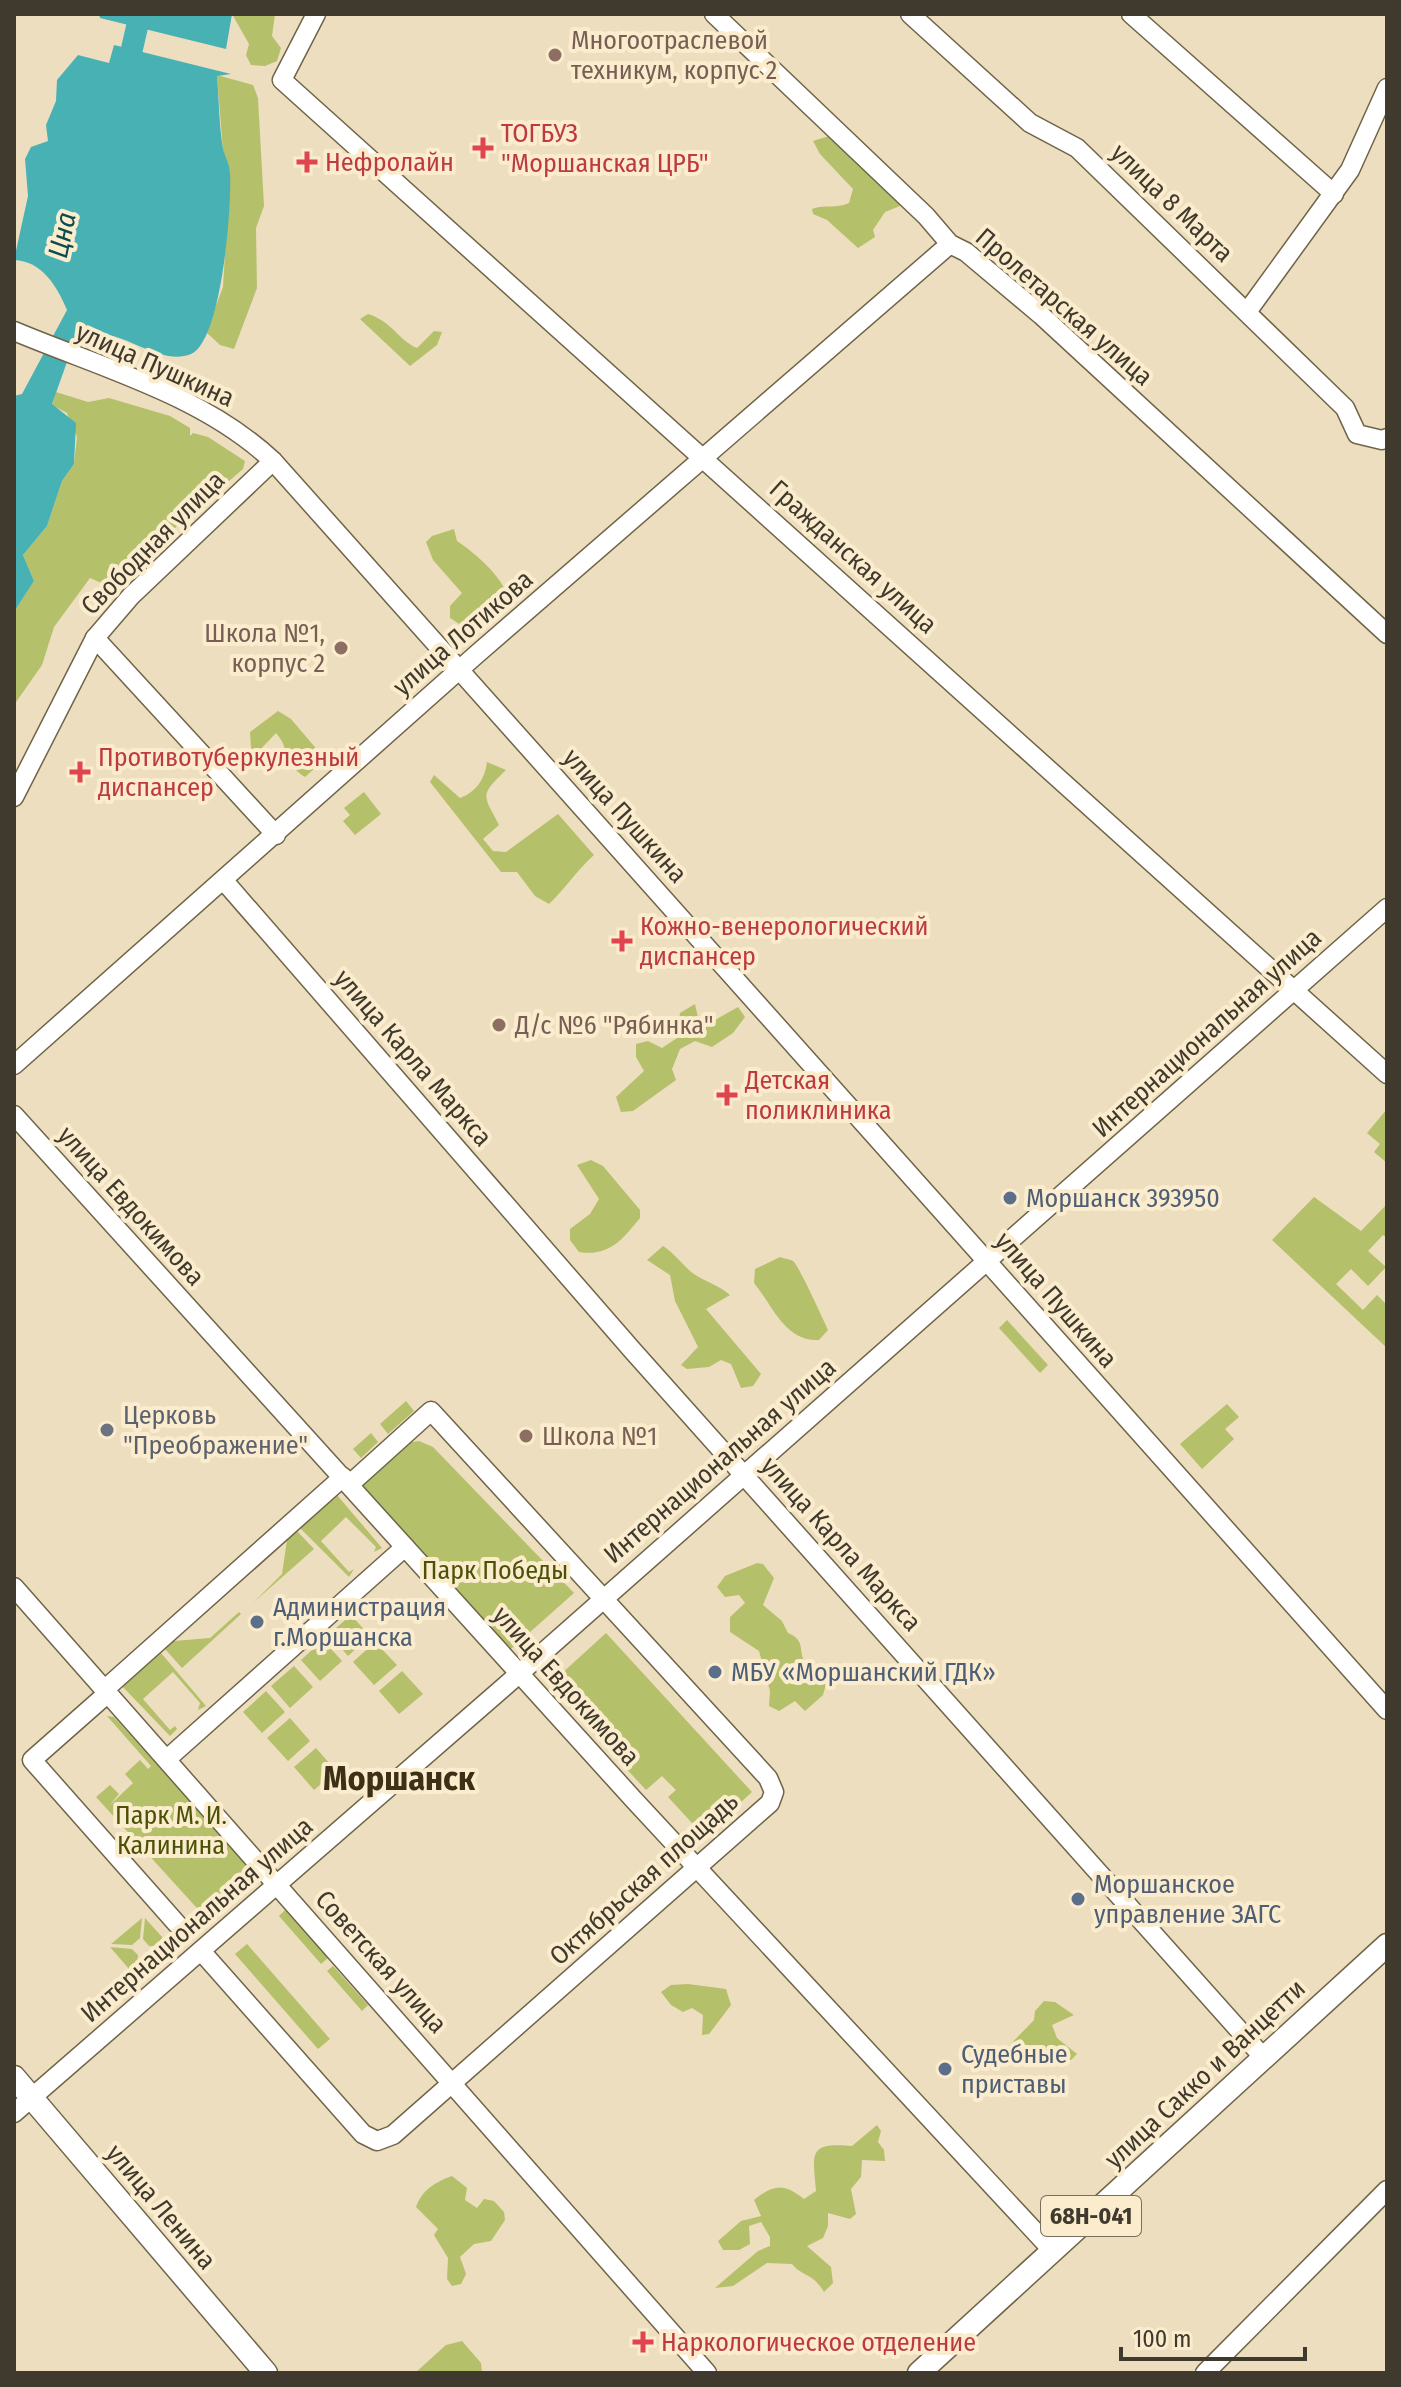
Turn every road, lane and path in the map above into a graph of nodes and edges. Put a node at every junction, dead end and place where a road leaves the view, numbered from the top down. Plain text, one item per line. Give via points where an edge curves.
1 (316, 14) edge
2 (714, 14) edge
3 (910, 14) edge
4 (1131, 14) edge
5 (1387, 88) edge
6 (1334, 194) junction
7 (950, 244) junction
8 (1247, 312) junction
9 (14, 331) edge
10 (1384, 439) edge
11 (702, 459) junction
12 (273, 461) junction
13 (1387, 634) edge
14 (95, 638) junction
15 (460, 669) junction
16 (14, 797) edge
17 (276, 835) junction
18 (225, 882) junction
19 (1387, 908) edge
20 (1296, 991) junction
21 (14, 1065) edge
22 (1387, 1074) edge
23 (14, 1115) edge
24 (987, 1263) junction
25 (744, 1473) junction
26 (347, 1481) junction
27 (405, 1547) junction
28 (14, 1587) edge
29 (604, 1597) junction
30 (518, 1673) junction
31 (106, 1692) junction
32 (1387, 1710) edge
33 (167, 1759) junction
34 (696, 1868) junction
35 (278, 1885) junction
36 (177, 1924) dead end
37 (1387, 1945) edge
38 (201, 1951) junction
39 (1264, 2058) junction
40 (14, 2077) edge
41 (453, 2083) junction
42 (32, 2097) junction
43 (14, 2113) edge
44 (1387, 2190) edge
45 (1053, 2251) junction
46 (266, 2373) edge
47 (707, 2373) edge
48 (919, 2373) edge
49 (1205, 2373) edge

1 - 11 street, Гражданская улица via 282,80
2 - 7 street, Пролетарская улица
3 - 8 street, улица 8 Марта via 1030,123 1077,148
4 - 6 street
5 - 6 street via 1366,140
6 - 8 street
7 - 11 street, улица Лотикова
7 - 13 street, Пролетарская улица via 1052,325
8 - 10 street, улица 8 Марта via 1345,408 1357,434
9 - 12 street, улица Пушкина via 211,416 251,440
11 - 15 street, улица Лотикова
11 - 20 street, Гражданская улица
12 - 14 street, Свободная улица via 131,596
12 - 15 street, улица Пушкина
14 - 16 street, Свободная улица
14 - 17 street
15 - 17 street, улица Лотикова
15 - 24 street, улица Пушкина
17 - 18 street, улица Лотикова
18 - 21 street, улица Лотикова
18 - 25 street, улица Карла Маркса
19 - 20 street, Интернациональная улица
20 - 22 street, Гражданская улица
20 - 24 street, Интернациональная улица
23 - 26 street, улица Евдокимова
24 - 25 street, Интернациональная улица
24 - 32 street, улица Пушкина
25 - 29 street, Интернациональная улица
25 - 39 street, улица Карла Маркса
26 - 27 street, улица Евдокимова
26 - 29 street, Октябрьская площадь via 431,1411
26 - 31 street, Октябрьская площадь
27 - 30 street, улица Евдокимова
27 - 33 street
28 - 31 street, Советская улица
29 - 30 street, Интернациональная улица
29 - 34 street, Октябрьская площадь via 768,1778 774,1792 770,1803
30 - 34 street, улица Евдокимова
30 - 35 street, Интернациональная улица
31 - 33 street, Советская улица
31 - 36 street, Октябрьская площадь via 32,1760
33 - 35 street, Советская улица
34 - 41 street, Октябрьская площадь
34 - 45 street, улица Евдокимова
35 - 38 street, Интернациональная улица
35 - 41 street, Советская улица
37 - 39 main road, улица Сакко и Ванцетти / 68Н-041
38 - 41 street, Октябрьская площадь via 363,2134 377,2141 393,2135
38 - 42 street, Интернациональная улица
39 - 45 main road, улица Сакко и Ванцетти / 68Н-041
40 - 42 main road, улица Ленина
41 - 47 street, Советская улица
42 - 43 street, Интернациональная улица
42 - 46 main road, улица Ленина
44 - 49 street
45 - 48 main road, улица Сакко и Ванцетти / 68Н-041

